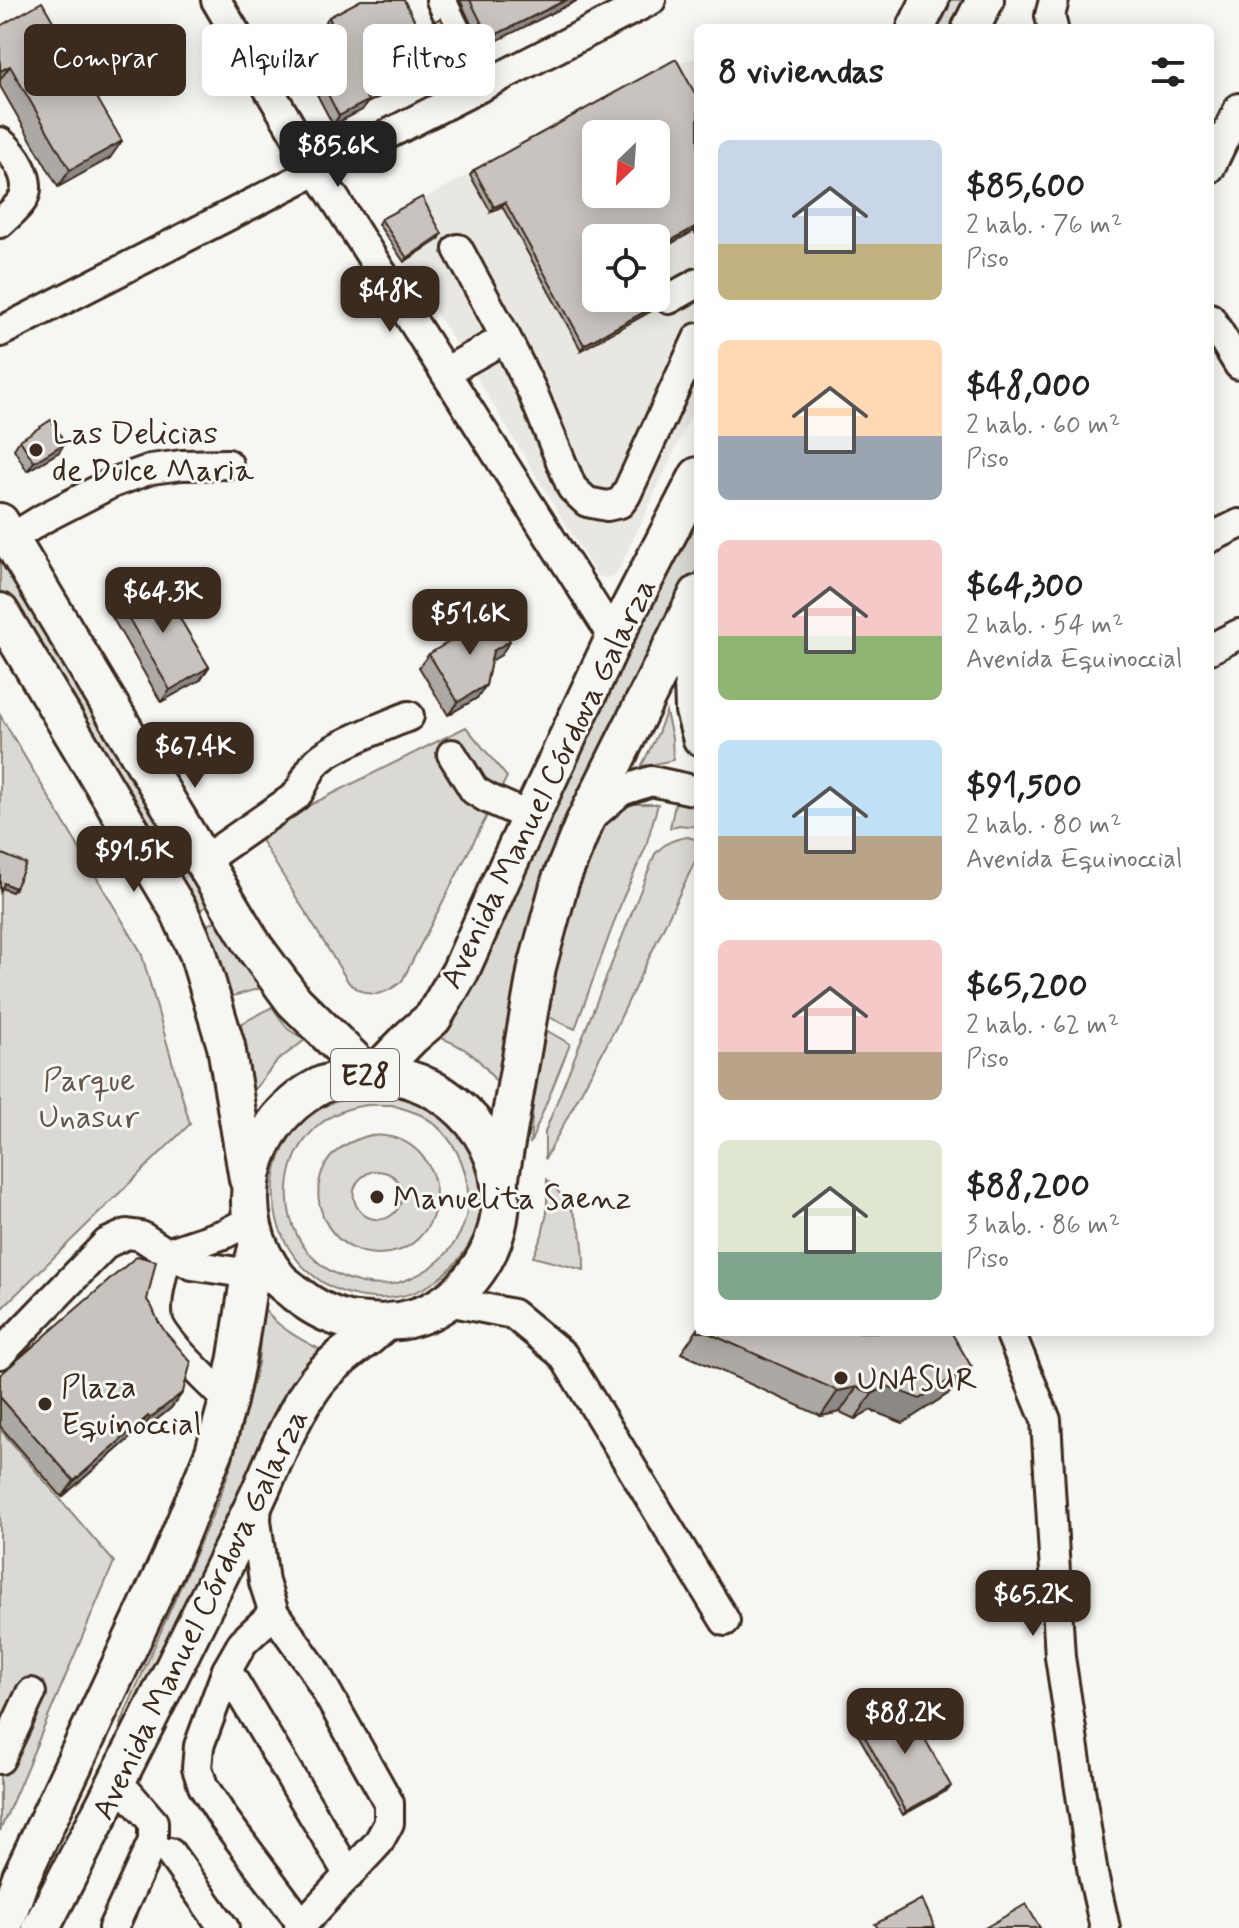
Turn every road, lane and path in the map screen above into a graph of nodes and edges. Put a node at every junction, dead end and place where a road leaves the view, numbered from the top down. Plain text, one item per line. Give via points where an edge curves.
1 (216, 0) edge
2 (441, 0) edge
3 (651, 0) edge
4 (930, 0) edge
5 (985, 0) edge
6 (1054, 0) edge
7 (452, 24) edge
8 (918, 24) edge
9 (973, 24) edge
10 (1052, 24) edge
11 (495, 79) edge
12 (463, 96) edge
13 (1239, 108) edge
14 (0, 142) edge
15 (1214, 160) edge
16 (317, 171) junction
17 (0, 223) edge
18 (458, 249) dead end
19 (694, 285) edge
20 (670, 298) edge
21 (1214, 324) edge
22 (0, 332) edge
23 (506, 338) junction
24 (694, 347) edge
25 (1239, 365) edge
26 (445, 372) junction
27 (228, 464) dead end
28 (694, 484) edge
29 (1239, 524) edge
30 (5, 530) edge
31 (1214, 536) edge
32 (692, 606) edge
33 (0, 612) edge
34 (1239, 634) edge
35 (614, 638) junction
36 (1214, 647) edge
37 (409, 716) dead end
38 (694, 726) edge
39 (452, 754) dead end
40 (694, 790) edge
41 (530, 817) junction
42 (584, 823) junction
43 (203, 861) junction
44 (371, 1074) junction
45 (499, 1182) junction
46 (252, 1231) junction
47 (167, 1253) junction
48 (448, 1301) junction
49 (385, 1323) junction
50 (1012, 1336) edge
51 (0, 1354) edge
52 (228, 1401) junction
53 (258, 1497) junction
54 (274, 1613) junction
55 (725, 1621) dead end
56 (227, 1670) junction
57 (31, 1693) dead end
58 (88, 1737) junction
59 (0, 1759) edge
60 (122, 1770) junction
61 (170, 1853) dead end
62 (349, 1875) junction
63 (123, 1922) edge
64 (300, 1926) edge
65 (3, 1928) edge
66 (41, 1928) edge
67 (224, 1928) edge
68 (1105, 1928) edge

1 - 16 street
2 - 7 street
3 - 11 street
4 - 8 main road
5 - 9 main road
6 - 10 street
12 - 16 street
13 - 15 street
14 - 17 street via 24,173 25,188 23,198
16 - 22 street
16 - 26 street
18 - 23 street
19 - 20 street
21 - 25 street
23 - 24 street via 572,488 587,502 607,506 626,495
23 - 26 street
26 - 35 street
27 - 30 street via 151,469
28 - 35 main road, Avenida Manuel Córdova Galarza / E28
29 - 31 street
30 - 43 main road
32 - 38 street
32 - 42 main road, Avenida Manuel Córdova Galarza / E28
33 - 46 main road via 179,911 198,953 226,1046
34 - 36 street
35 - 41 main road, Avenida Manuel Córdova Galarza / E28
37 - 43 street via 330,751 316,762 296,796
39 - 41 street via 474,790
40 - 42 street via 651,781 621,791
41 - 44 main road, Avenida Manuel Córdova Galarza / E28 via 460,972 433,1018
42 - 45 main road, Avenida Manuel Córdova Galarza / E28 via 560,882 537,967
43 - 44 main road via 294,1001
44 - 45 main road, E28 via 402,1076 456,1103 492,1152
44 - 46 main road, E28 via 320,1085 285,1110 261,1145
45 - 48 main road, E28 via 497,1227 489,1252
46 - 47 street via 224,1234
46 - 47 street via 192,1265
46 - 49 main road, E28 via 279,1279 309,1305 345,1320
46 - 52 main road, Avenida Manuel Córdova Galarza / E28
47 - 51 street via 141,1236 127,1234 107,1243
47 - 52 street via 157,1306 159,1324
48 - 49 main road, E28 via 429,1312
48 - 55 street via 513,1314 563,1355
49 - 53 main road, Avenida Manuel Córdova Galarza / E28 via 318,1380 288,1429
50 - 68 street via 1046,1420 1060,1657
52 - 58 main road, Avenida Manuel Córdova Galarza / E28 via 214,1452 170,1559
53 - 54 street via 264,1582
53 - 60 main road, Avenida Manuel Córdova Galarza / E28
54 - 56 street via 243,1642
54 - 62 street via 313,1668 389,1803 389,1823 378,1843
56 - 62 street
56 - 64 street via 199,1746 197,1768 224,1819
57 - 59 street
58 - 60 main road
58 - 65 main road, Avenida Manuel Córdova Galarza / E28 via 21,1877
60 - 63 street via 128,1793 153,1822 153,1841
60 - 66 main road, Avenida Manuel Córdova Galarza / E28
61 - 67 street
62 - 64 street

